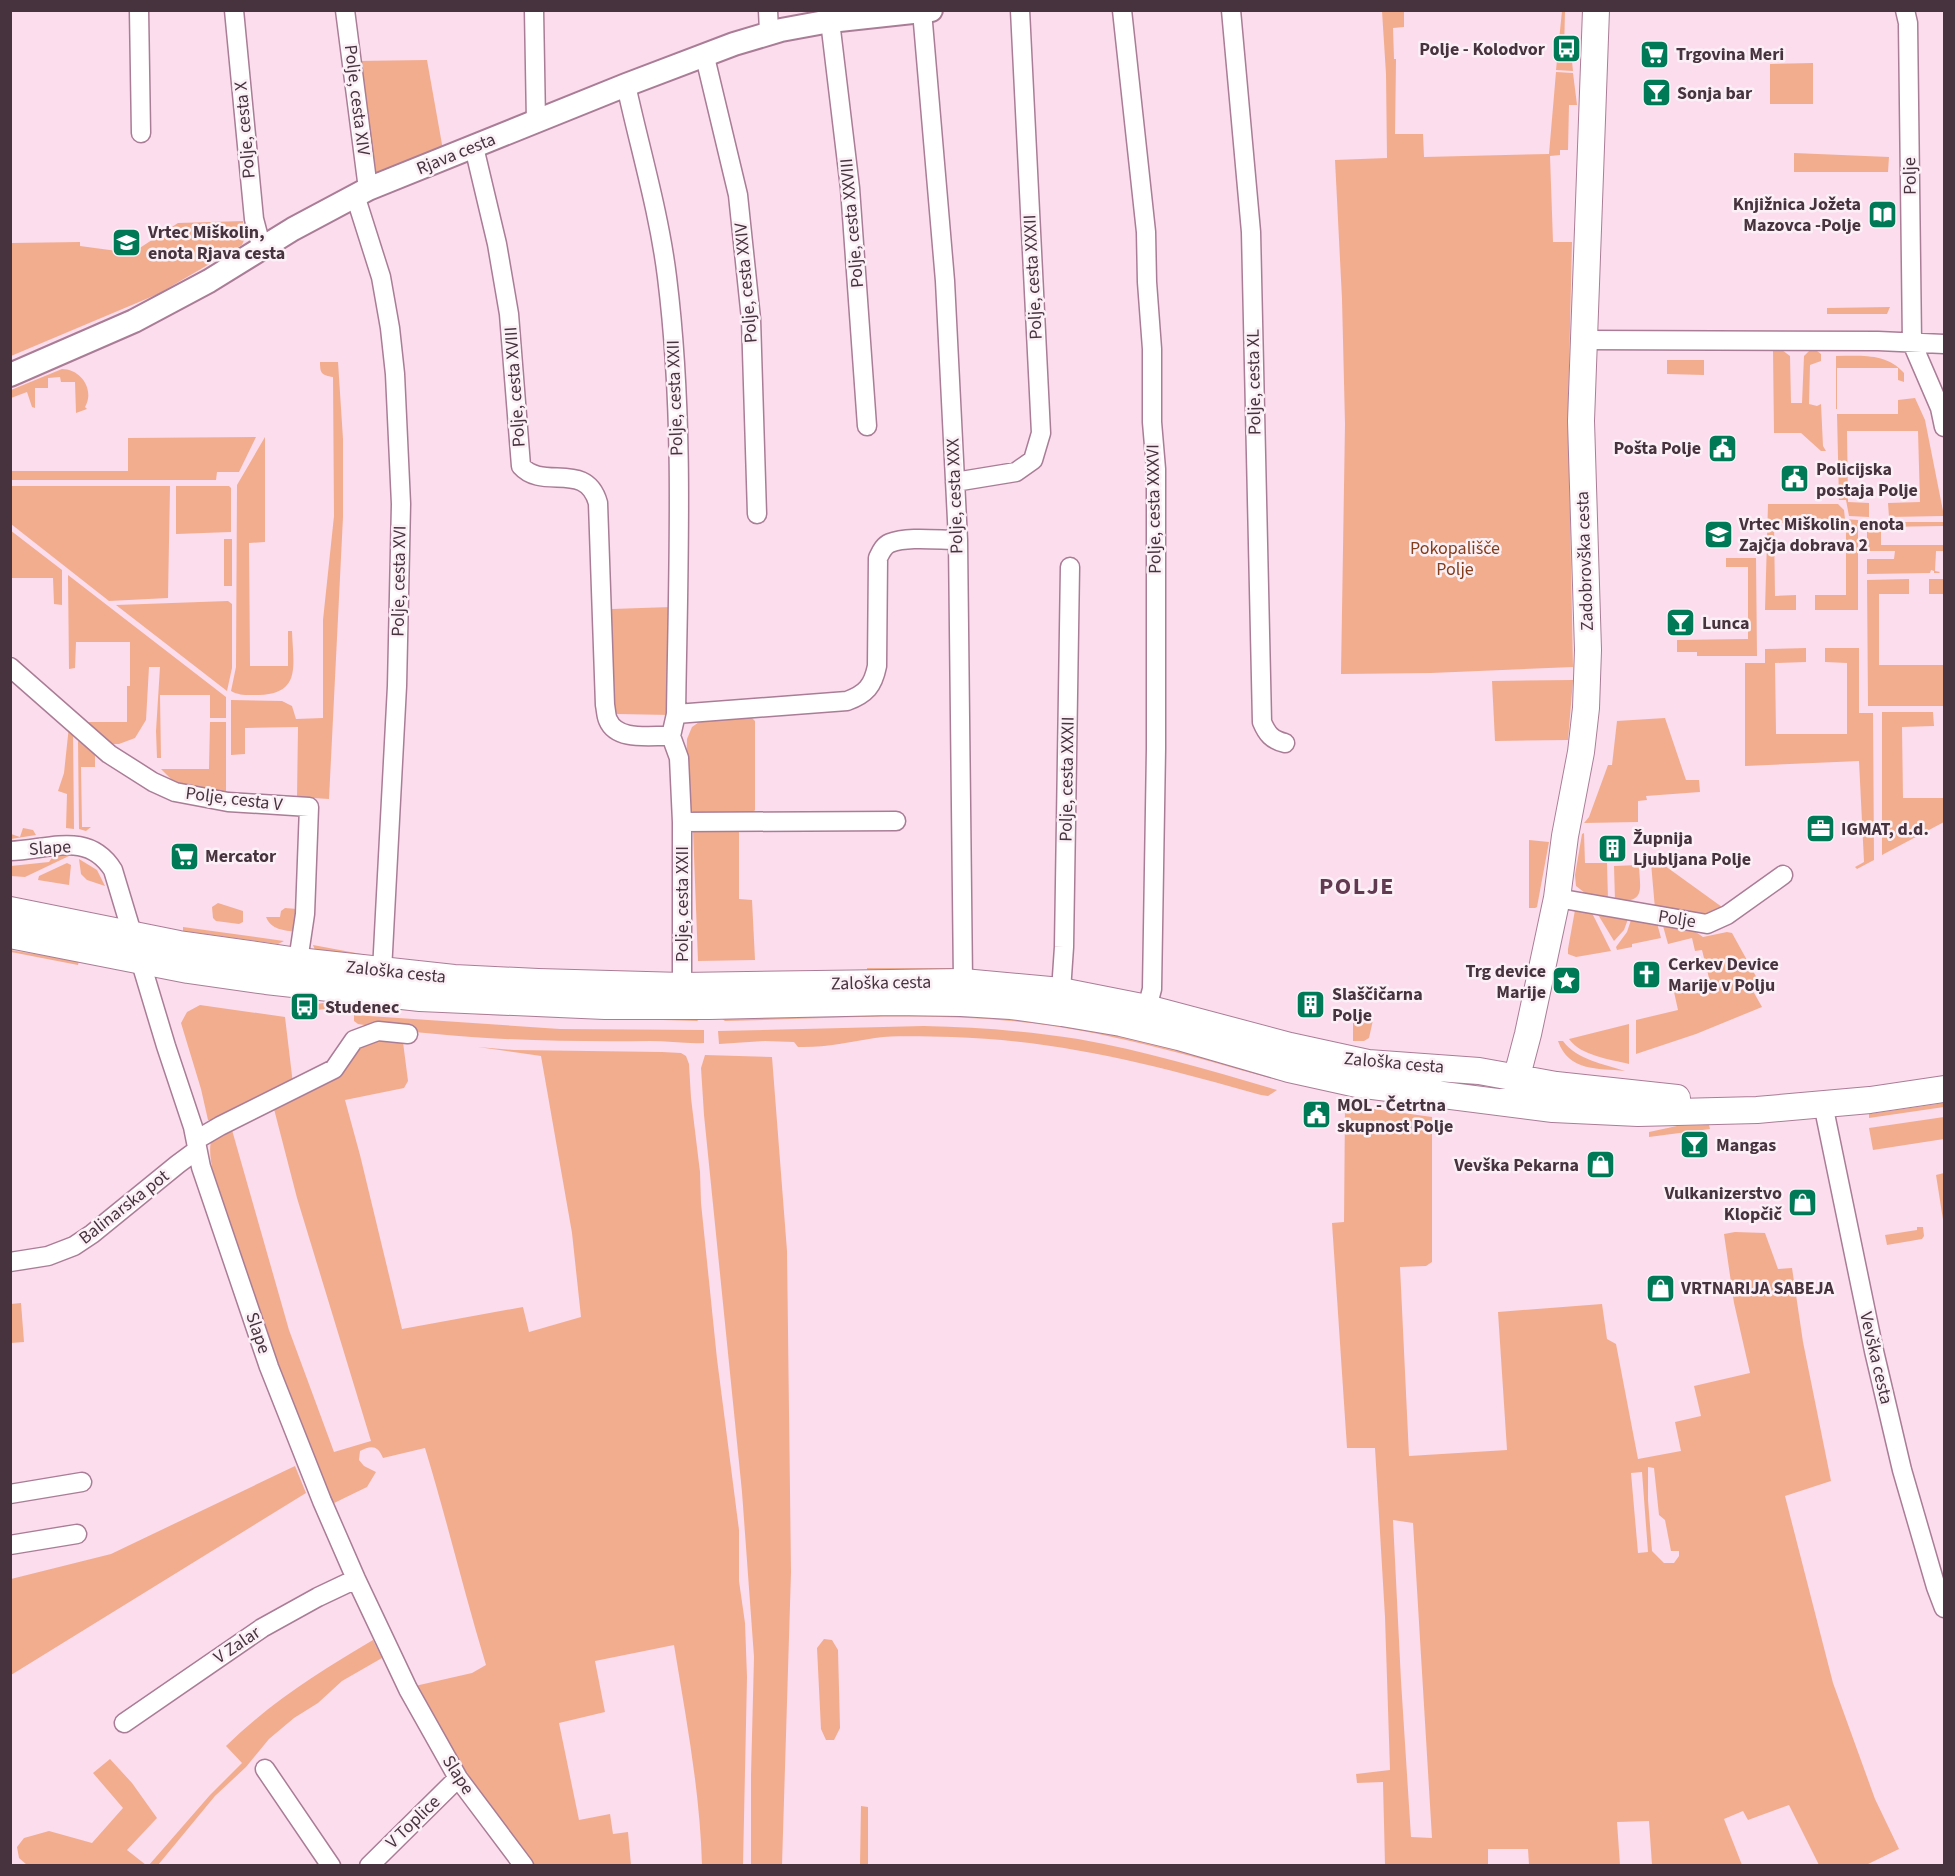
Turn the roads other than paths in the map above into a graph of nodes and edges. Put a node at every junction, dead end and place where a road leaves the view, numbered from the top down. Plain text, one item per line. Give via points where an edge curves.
1 (138, 10) edge
2 (234, 10) edge
3 (345, 10) edge
4 (534, 10) edge
5 (1020, 10) edge
6 (1122, 10) edge
7 (1231, 10) edge
8 (1596, 10) edge
9 (1905, 10) edge
10 (927, 11) edge
11 (830, 21) junction
12 (768, 22) edge
13 (705, 57) junction
14 (626, 85) junction
15 (536, 122) junction
16 (141, 133) dead end
17 (474, 147) junction
18 (361, 192) junction
19 (264, 247) junction
20 (1583, 340) junction
21 (1912, 343) junction
22 (1944, 344) edge
23 (10, 375) edge
24 (867, 426) dead end
25 (1944, 427) edge
26 (955, 482) junction
27 (757, 514) dead end
28 (958, 540) junction
29 (1070, 567) dead end
30 (10, 667) edge
31 (676, 714) junction
32 (671, 736) junction
33 (1285, 743) dead end
34 (896, 821) dead end
35 (682, 822) junction
36 (10, 851) edge
37 (1784, 874) dead end
38 (1557, 898) junction
39 (10, 910) edge
40 (133, 933) junction
41 (10, 935) edge
42 (141, 961) junction
43 (298, 961) junction
44 (382, 970) junction
45 (963, 982) junction
46 (682, 986) junction
47 (1061, 991) junction
48 (1147, 1008) junction
49 (408, 1034) dead end
50 (1516, 1076) junction
51 (1944, 1089) edge
52 (1511, 1103) junction
53 (1823, 1104) junction
54 (1745, 1111) junction
55 (197, 1145) junction
56 (10, 1262) edge
57 (82, 1482) dead end
58 (10, 1494) edge
59 (77, 1534) dead end
60 (10, 1545) edge
61 (356, 1580) junction
62 (1944, 1608) edge
63 (124, 1723) dead end
64 (265, 1769) dead end
65 (458, 1778) junction
66 (331, 1866) edge
67 (369, 1866) edge
68 (524, 1866) edge

1 - 16 street
2 - 19 street, Polje, cesta X via 254,219
3 - 18 street, Polje, cesta XIV
4 - 15 street
5 - 26 street, Polje, cesta XXXII via 1041,433 1033,460 1016,472
6 - 48 street, Polje, cesta XXXVI via 1146,232 1157,497 1156,835 1152,989
7 - 33 street, Polje, cesta XL via 1251,232 1262,722 1275,741
8 - 20 main road, Zadobrovška cesta
9 - 21 street, Polje
10 - 11 street, Rjava cesta
10 - 26 street, Polje, cesta XXX
11 - 12 street, Rjava cesta
11 - 24 street, Polje, cesta XXVIII via 850,188
12 - 13 street, Rjava cesta
13 - 14 street, Rjava cesta
13 - 27 street, Polje, cesta XXIV via 738,195 751,319
14 - 15 street, Rjava cesta
14 - 31 street, Polje, cesta XXII via 661,235 672,332 678,478
15 - 17 street, Rjava cesta
17 - 18 street, Rjava cesta
17 - 32 street, Polje, cesta XVIII via 509,314 521,466 527,473 575,478 595,492 608,720 624,734
18 - 19 street, Rjava cesta
18 - 44 street, Polje, cesta XVI via 390,328 401,504 397,686
19 - 23 street, Rjava cesta via 134,321
20 - 21 street
20 - 38 main road, Zadobrovška cesta via 1581,421 1588,674 1581,752
21 - 22 street
21 - 25 street, Polje via 1940,408
26 - 28 street, Polje, cesta XXX
28 - 31 street via 907,541 883,548 878,558 877,666 874,680 860,696 847,701
28 - 45 street, Polje, cesta XXX
29 - 47 street, Polje, cesta XXXII
30 - 43 street, Polje, cesta V via 108,754 153,782 175,792 228,802 309,807 305,914
31 - 32 street, Polje, cesta XXII
32 - 35 street, Polje, cesta XXII via 679,758
34 - 35 street, Polje, cesta XXII
35 - 46 street, Polje, cesta XXII
36 - 40 street, Slape via 67,844 99,853 113,870
37 - 38 street, Polje via 1727,915 1707,924
38 - 50 main road, Zadobrovška cesta
39 - 40 main road, Zaloška cesta
40 - 42 street, Slape
40 - 43 main road, Zaloška cesta via 179,944
41 - 42 main road, Zaloška cesta
42 - 52 main road, Zaloška cesta via 295,985 420,998 605,1006 892,1002 1011,1006 1121,1023 1357,1084
42 - 55 street, Slape
43 - 44 main road, Zaloška cesta
44 - 46 main road, Zaloška cesta via 526,982
45 - 46 main road, Zaloška cesta
45 - 47 main road, Zaloška cesta
47 - 48 main road, Zaloška cesta
48 - 50 main road, Zaloška cesta via 1344,1059
49 - 55 street, Balinarska pot via 378,1031 354,1040 334,1069 220,1126
50 - 52 main road, Zadobrovška cesta
50 - 54 main road, Zaloška cesta via 1571,1087 1687,1099
51 - 53 main road, Zaloška cesta
52 - 54 main road, Zaloška cesta via 1605,1112
53 - 54 main road, Zaloška cesta
53 - 62 street, Vevška cesta via 1899,1460
55 - 56 street, Balinarska pot via 74,1246 48,1256
55 - 61 street, Slape via 269,1367
57 - 58 street
59 - 60 street
61 - 63 street, V Zalar via 262,1628
61 - 65 street, Slape via 408,1689
64 - 66 street
65 - 67 street, V Toplice
65 - 68 street, Slape

